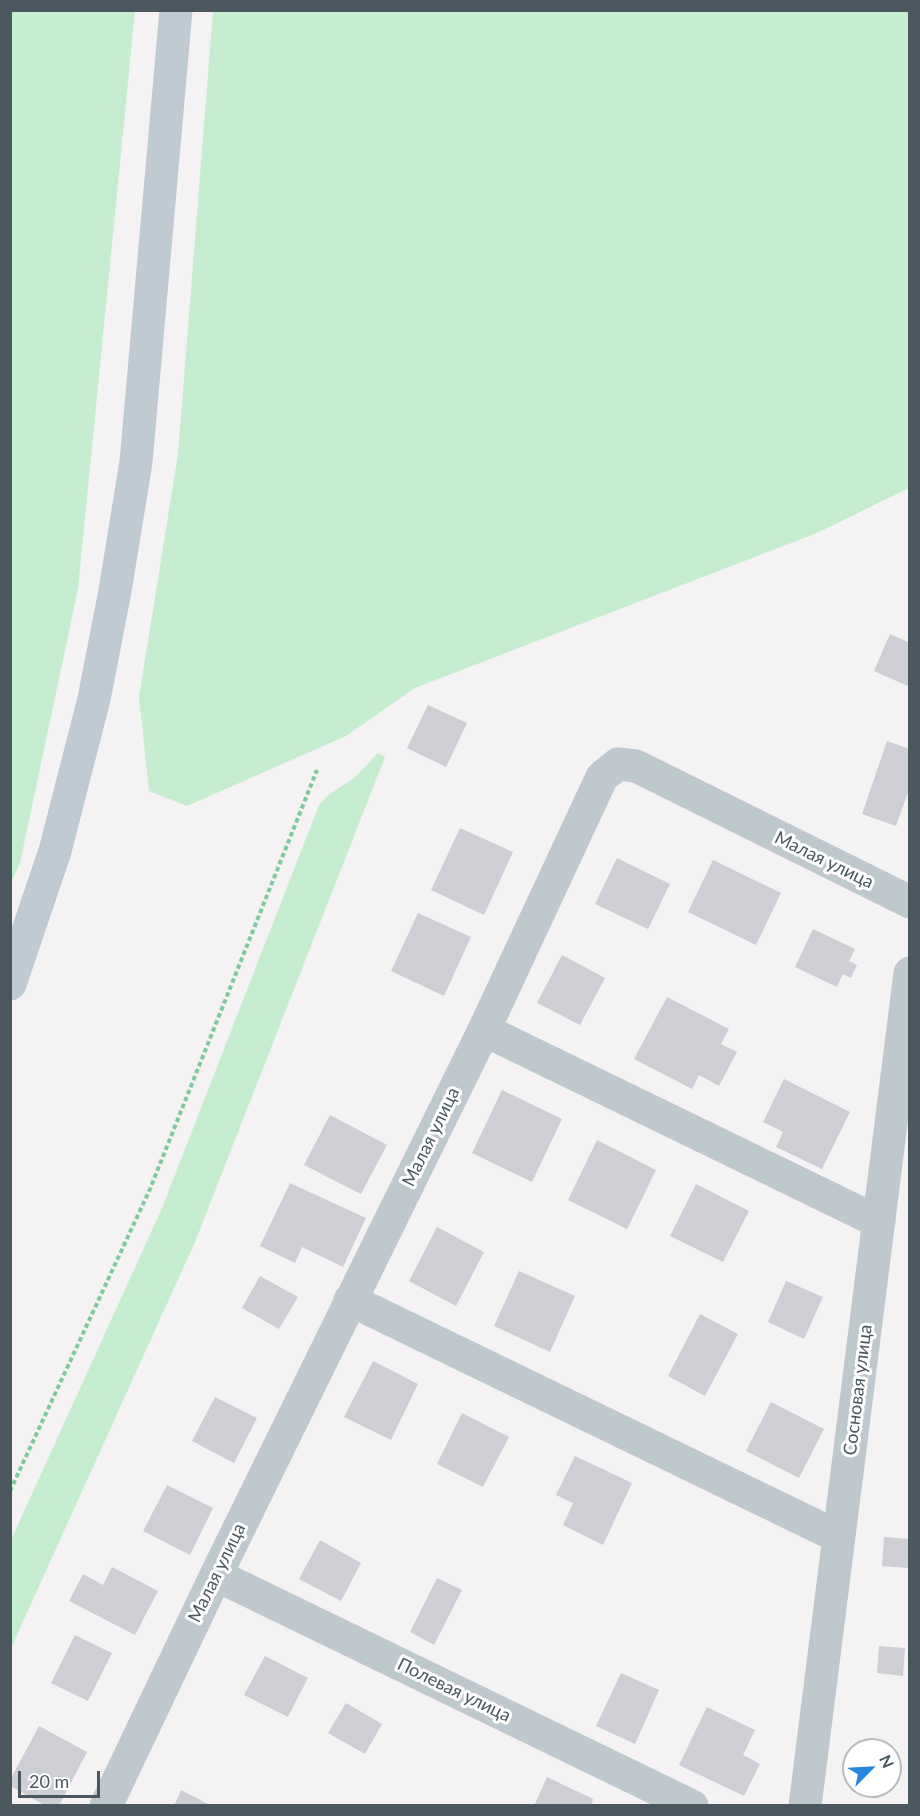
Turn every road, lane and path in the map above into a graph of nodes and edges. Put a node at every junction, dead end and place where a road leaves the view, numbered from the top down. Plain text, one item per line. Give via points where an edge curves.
1 (176, 10) edge
2 (317, 770) dead end
3 (909, 902) edge
4 (909, 973) edge
5 (10, 984) edge
6 (484, 1030) junction
7 (879, 1222) junction
8 (350, 1300) junction
9 (10, 1491) edge
10 (839, 1537) junction
11 (216, 1575) junction
12 (106, 1806) edge
13 (692, 1806) edge
14 (805, 1806) edge

1 - 5 main road via 136,462 115,591 94,699 55,851
2 - 9 path via 150,1189
3 - 6 street, Малая улица via 636,766 618,764 602,777
4 - 7 street, Сосновая улица
6 - 7 street
6 - 8 street, Малая улица
7 - 10 street, Сосновая улица
8 - 10 street
8 - 11 street, Малая улица
10 - 14 street, Сосновая улица
11 - 12 street, Малая улица
11 - 13 street, Полевая улица

